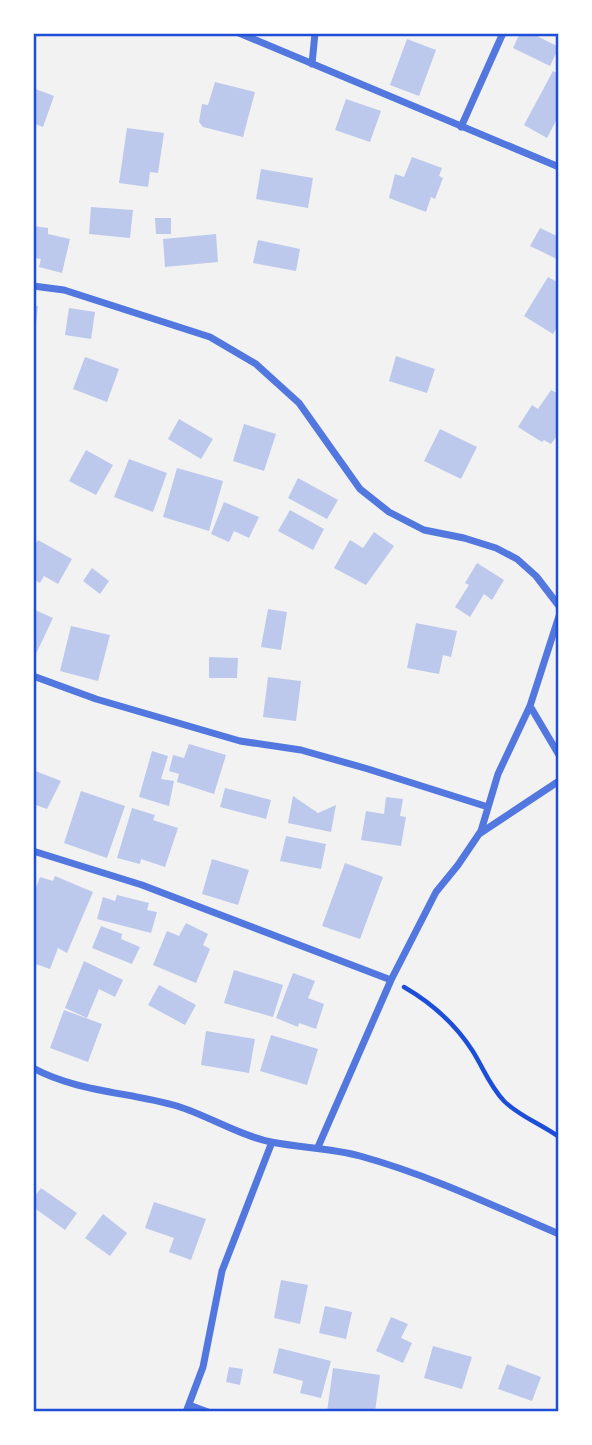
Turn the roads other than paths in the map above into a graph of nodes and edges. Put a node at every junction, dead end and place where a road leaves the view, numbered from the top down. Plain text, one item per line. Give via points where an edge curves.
1 (239, 33) edge
2 (315, 33) edge
3 (503, 33) edge
4 (312, 64) junction
5 (461, 127) junction
6 (559, 167) edge
7 (33, 286) edge
8 (559, 606) edge
9 (559, 616) edge
10 (33, 676) edge
11 (530, 706) junction
12 (559, 755) edge
13 (559, 781) edge
14 (488, 807) junction
15 (479, 835) junction
16 (33, 851) edge
17 (391, 980) junction
18 (33, 1068) edge
19 (272, 1142) junction
20 (318, 1147) junction
21 (559, 1234) edge
22 (188, 1408) edge
23 (208, 1412) edge

1 - 4 street
2 - 4 street
3 - 5 street
4 - 5 street
5 - 6 street
7 - 8 street via 64,290 210,337 256,364 299,403 360,489 389,512 424,530 464,538 517,559
9 - 11 street
10 - 14 street via 240,741 301,750
11 - 12 street
11 - 14 street
13 - 15 street
14 - 15 street
15 - 17 street via 436,892
16 - 17 street via 142,885
17 - 20 street
18 - 19 street via 91,1089 181,1107
19 - 20 street
19 - 22 street via 222,1271 209,1340
20 - 21 street via 417,1174
22 - 23 street

